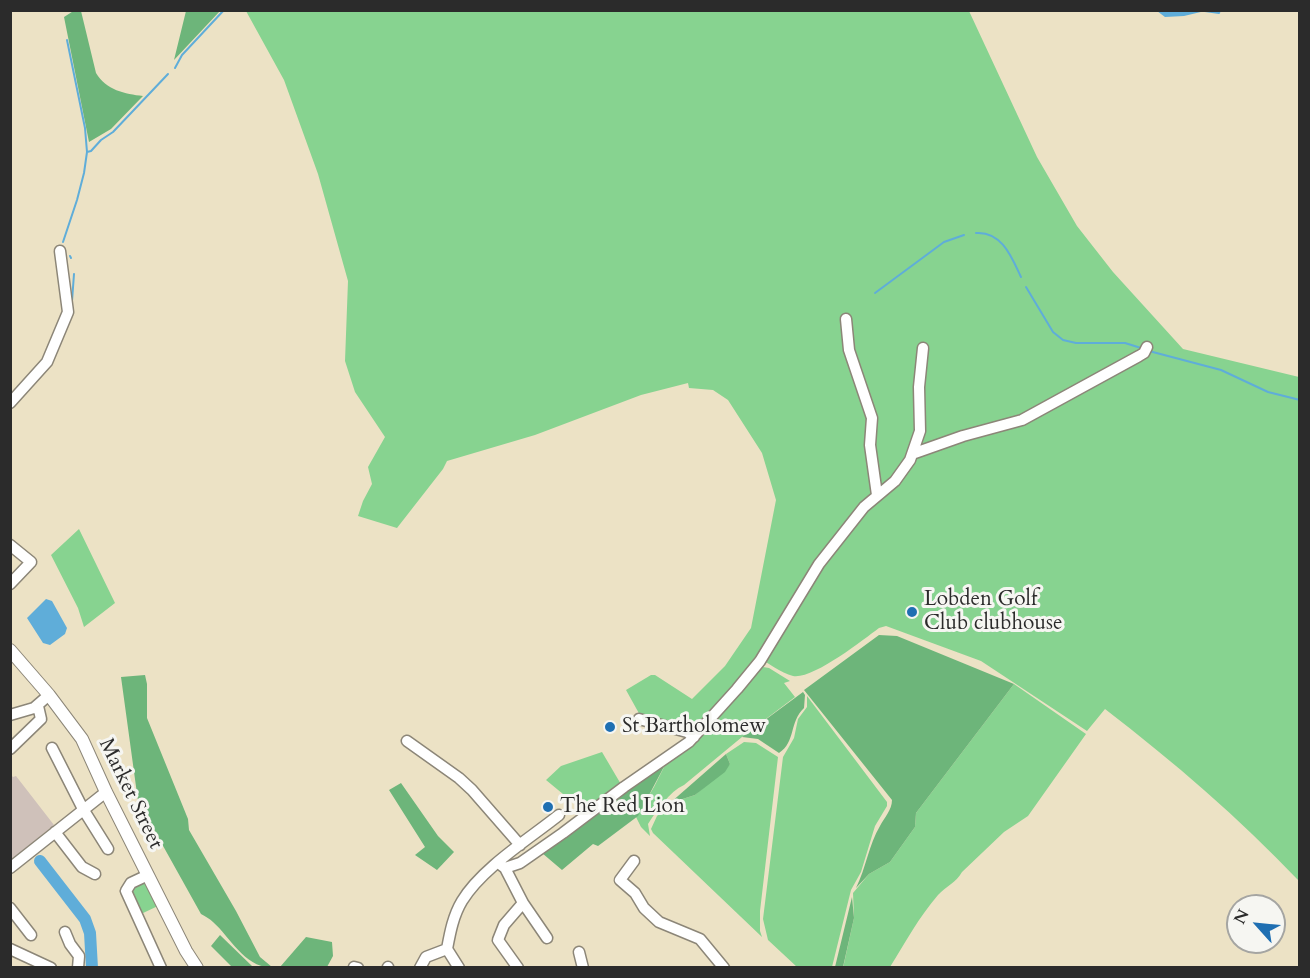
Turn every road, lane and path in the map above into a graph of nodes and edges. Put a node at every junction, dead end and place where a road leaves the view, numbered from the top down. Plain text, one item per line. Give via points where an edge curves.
1 (60, 251) dead end
2 (846, 319) dead end
3 (1147, 347) dead end
4 (923, 348) dead end
5 (10, 403) edge
6 (912, 454) junction
7 (877, 495) junction
8 (10, 545) edge
9 (10, 584) edge
10 (12, 656) edge
11 (49, 695) junction
12 (38, 706) junction
13 (10, 715) edge
14 (639, 719) dead end
15 (694, 737) junction
16 (406, 741) dead end
17 (52, 748) dead end
18 (10, 749) edge
19 (106, 792) junction
20 (83, 809) junction
21 (559, 815) dead end
22 (55, 832) junction
23 (520, 845) junction
24 (108, 849) dead end
25 (634, 861) dead end
26 (501, 865) junction
27 (10, 868) edge
28 (95, 875) dead end
29 (148, 875) junction
30 (523, 903) junction
31 (10, 908) edge
32 (64, 932) dead end
33 (31, 935) dead end
34 (547, 938) dead end
35 (10, 950) edge
36 (447, 950) junction
37 (579, 952) dead end
38 (190, 965) edge
39 (51, 968) edge
40 (78, 968) edge
41 (161, 968) edge
42 (420, 968) edge
43 (459, 968) edge
44 (518, 968) edge
45 (584, 968) edge
46 (724, 968) edge

1 - 5 street via 68,312 46,362
2 - 7 street via 849,350 872,418 870,446
3 - 6 street via 1139,356 1022,420
4 - 6 street via 920,431
6 - 7 street via 895,481
7 - 15 street via 819,564 760,661
8 - 9 street via 31,562
10 - 11 main road, Market Street
11 - 12 street
11 - 19 main road, Market Street via 82,739
12 - 13 street
12 - 18 street via 41,719
14 - 15 street
15 - 26 street via 520,863
16 - 23 street via 459,778
17 - 20 street
19 - 20 street
19 - 29 main road, Market Street
20 - 22 street
20 - 24 street
21 - 23 street
22 - 27 street
22 - 28 street via 82,867
23 - 26 street
25 - 46 street via 620,880 659,921 700,939
26 - 30 street
26 - 36 street via 461,902
29 - 38 main road, Market Street
29 - 41 street via 130,883 126,891
30 - 34 street
30 - 44 street via 504,925 498,940
31 - 33 street
32 - 40 street via 79,956
35 - 39 street
36 - 42 street via 426,957
36 - 43 street
37 - 45 street

